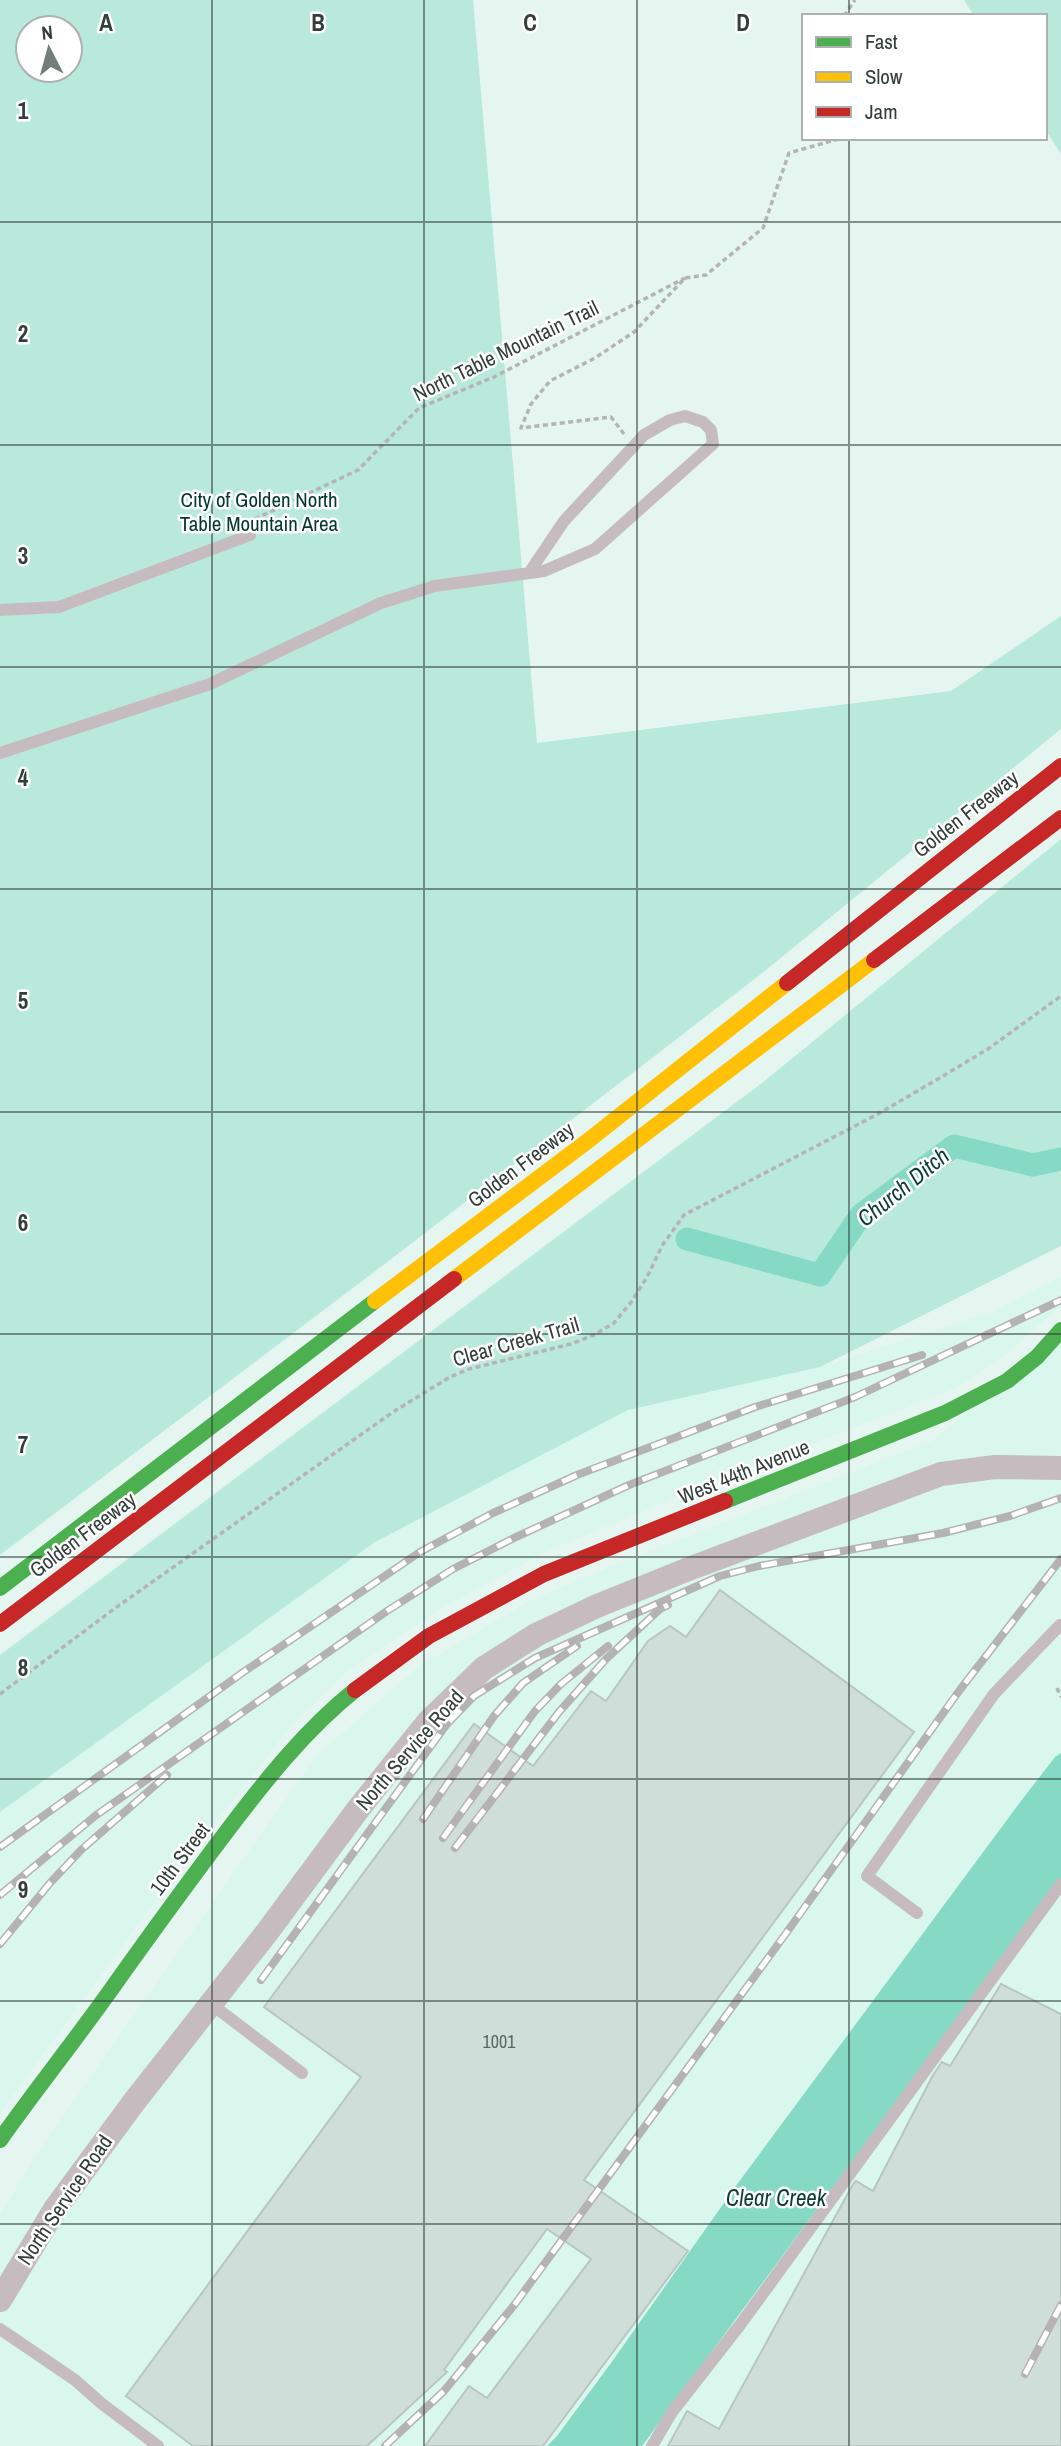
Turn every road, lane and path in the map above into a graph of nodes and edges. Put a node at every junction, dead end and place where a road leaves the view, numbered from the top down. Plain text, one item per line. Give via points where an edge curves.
1 (835, 140) edge
2 (685, 278) junction
3 (633, 447) junction
4 (254, 520) dead end
5 (250, 535) dead end
6 (529, 573) junction
7 (0, 610) edge
8 (0, 753) edge
9 (1061, 766) edge
10 (1061, 818) edge
11 (1061, 996) edge
12 (1061, 1330) edge
13 (1061, 1468) edge
14 (0, 1588) edge
15 (0, 1624) edge
16 (1061, 1625) edge
17 (429, 1636) joint
18 (1056, 1688) dead end
19 (0, 1693) edge
20 (1061, 1697) edge
21 (1061, 1884) edge
22 (917, 1913) dead end
23 (211, 2004) junction
24 (303, 2073) dead end
25 (0, 2140) edge
26 (0, 2300) edge
27 (0, 2329) edge
28 (158, 2446) edge
29 (652, 2446) edge

1 - 2 path, North Table Mountain Trail via 789,153 763,228 706,275
2 - 3 path via 634,332 550,381 531,404 521,428 611,417
2 - 4 path, North Table Mountain Trail via 494,377 419,408 358,470
3 - 6 lane via 564,521
3 - 6 lane via 644,435 685,416 711,430 713,444 594,549
5 - 7 lane via 59,607
6 - 8 lane via 435,586 381,603 210,684
9 - 14 main road, Golden Freeway via 589,1140
10 - 15 main road, Golden Freeway
11 - 19 path, Clear Creek Trail via 988,1049 878,1114 684,1215 614,1323 571,1345 469,1369 393,1412
12 - 17 main road, West 44th Avenue via 1007,1381 945,1413 544,1574
13 - 23 street, North Service Road via 995,1467 941,1475 686,1570 525,1642 484,1668 428,1722
16 - 22 lane via 994,1694 867,1876
17 - 25 main road, 10th Street via 342,1700 305,1735 169,1908
18 - 20 path
21 - 29 lane via 672,2412
23 - 24 lane
23 - 26 street, North Service Road via 55,2209
27 - 28 lane via 75,2380

